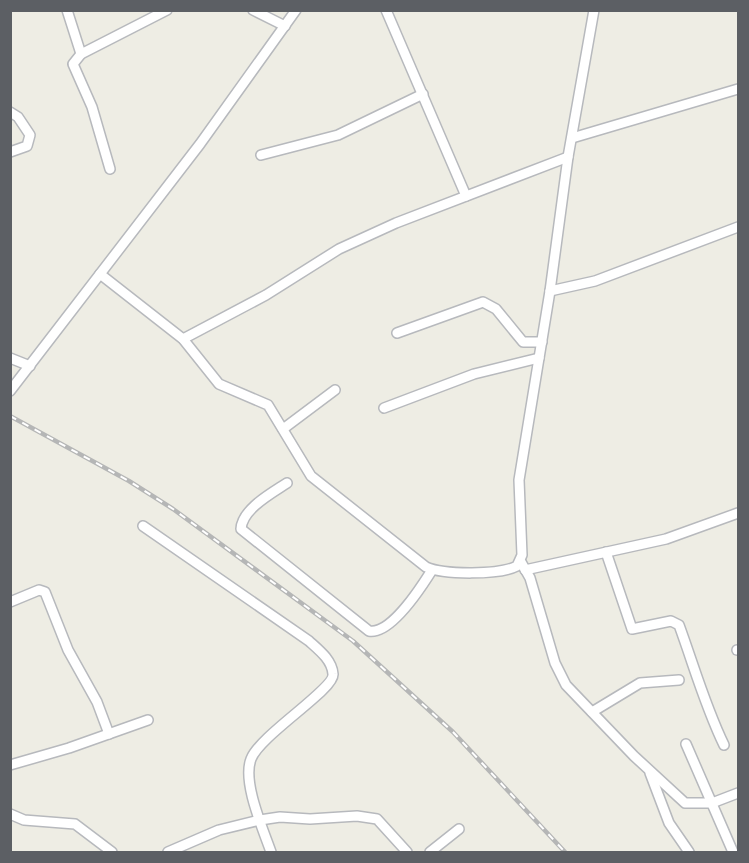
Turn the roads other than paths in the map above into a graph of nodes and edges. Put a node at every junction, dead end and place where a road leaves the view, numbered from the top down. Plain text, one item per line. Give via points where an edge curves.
1 (67, 10) edge
2 (167, 10) edge
3 (253, 10) edge
4 (296, 10) edge
5 (386, 10) edge
6 (594, 10) edge
7 (285, 26) junction
8 (81, 54) junction
9 (738, 89) edge
10 (423, 94) junction
11 (10, 112) edge
12 (572, 138) junction
13 (10, 152) edge
14 (261, 155) dead end
15 (568, 157) junction
16 (110, 170) dead end
17 (466, 195) junction
18 (738, 227) edge
19 (100, 274) junction
20 (550, 291) junction
21 (397, 333) dead end
22 (183, 339) junction
23 (542, 342) junction
24 (10, 358) edge
25 (539, 358) junction
26 (30, 366) junction
27 (335, 390) dead end
28 (10, 391) edge
29 (384, 408) dead end
30 (283, 429) junction
31 (287, 483) dead end
32 (738, 513) edge
33 (144, 526) dead end
34 (606, 552) junction
35 (523, 566) junction
36 (432, 570) junction
37 (10, 602) edge
38 (679, 680) dead end
39 (592, 712) junction
40 (148, 720) dead end
41 (109, 734) junction
42 (686, 744) dead end
43 (724, 745) dead end
44 (10, 765) edge
45 (649, 770) junction
46 (738, 793) edge
47 (712, 803) junction
48 (10, 814) edge
49 (260, 820) junction
50 (459, 829) dead end
51 (112, 852) edge
52 (168, 852) edge
53 (271, 852) edge
54 (407, 852) edge
55 (430, 852) edge
56 (688, 852) edge
57 (733, 852) edge

1 - 8 street
2 - 8 street
3 - 7 street
4 - 7 street
5 - 10 street
6 - 12 street
7 - 19 street
8 - 16 street via 73,64 74,72 92,107
9 - 12 street
10 - 14 street via 332,138
10 - 17 street
11 - 13 street via 30,135 27,146
12 - 15 street
15 - 17 street
15 - 20 street
17 - 22 street via 339,249
18 - 20 street via 595,281
19 - 22 street
19 - 26 street
20 - 23 street
21 - 23 street via 483,302 496,309 523,342
22 - 30 street via 219,384 268,405
23 - 25 street
24 - 26 street
25 - 29 street via 474,374
25 - 35 street via 519,480
26 - 28 street
27 - 30 street
30 - 36 street via 311,476
31 - 36 street via 260,502 241,529 369,631 377,631 413,601
32 - 34 street via 666,539
33 - 49 street via 309,641 330,663 330,685 281,725 251,759 252,793
34 - 35 street
34 - 43 street via 632,629 671,621 679,625 706,710
35 - 36 street via 493,572
35 - 39 street via 559,675
37 - 41 street via 39,590 45,592
38 - 39 street via 640,683
39 - 45 street
40 - 41 street
41 - 44 street
42 - 47 street
45 - 47 street via 685,803
45 - 56 street via 669,824
46 - 47 street
47 - 57 street
48 - 51 street via 24,820 75,824
49 - 52 street via 219,830
49 - 53 street
49 - 54 street via 371,817
50 - 55 street

